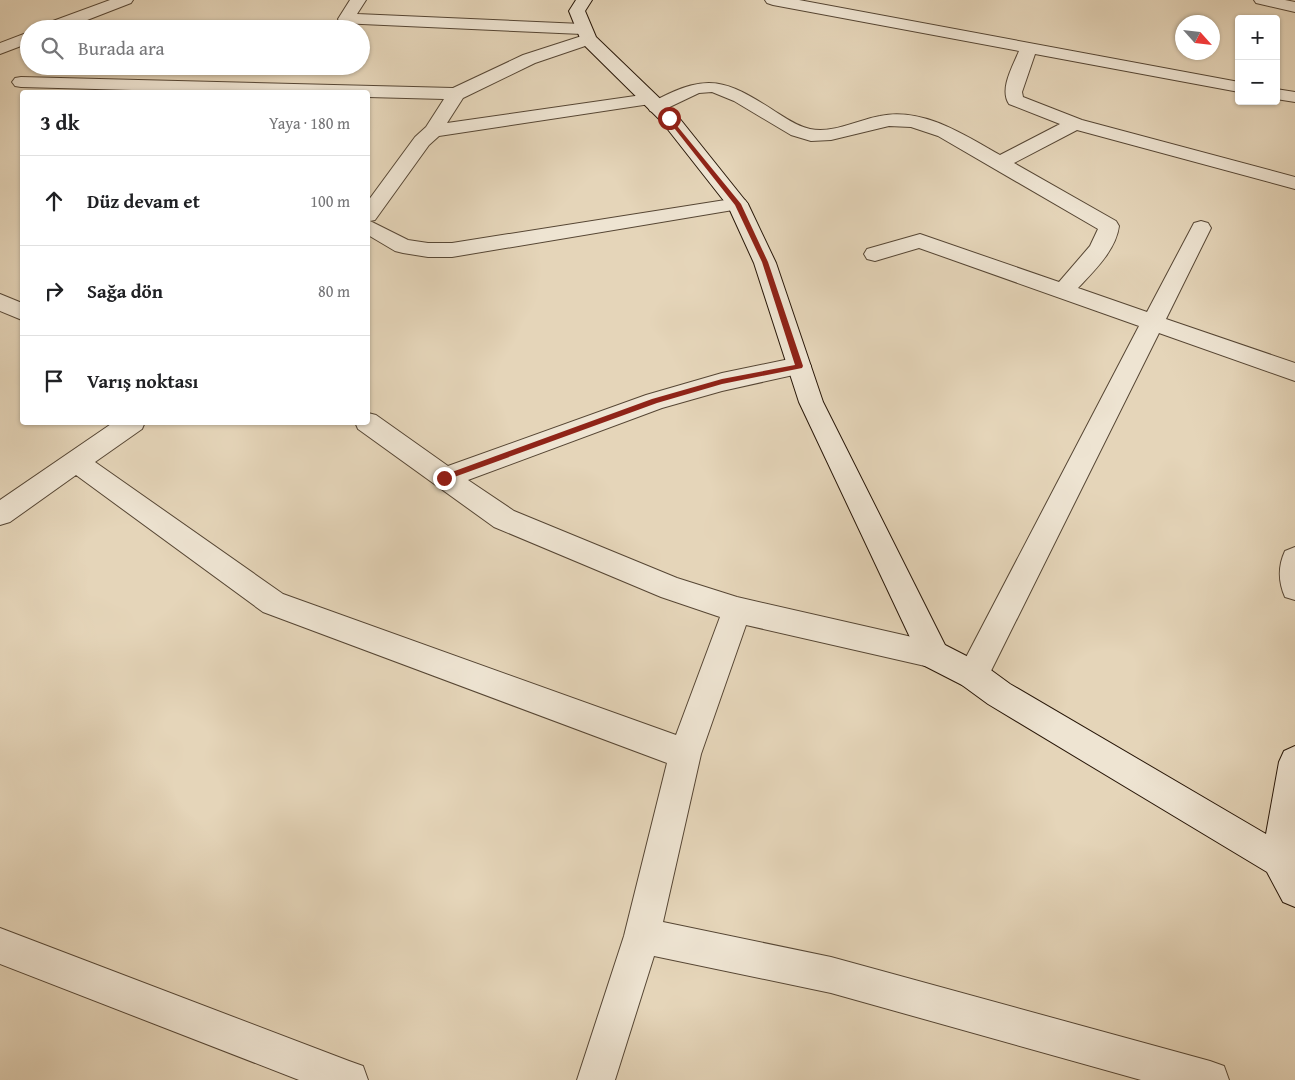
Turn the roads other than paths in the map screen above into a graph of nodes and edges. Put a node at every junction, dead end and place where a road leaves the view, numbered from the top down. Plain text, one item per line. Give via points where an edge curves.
1 (124, 0) edge
2 (358, 0) edge
3 (584, 0) edge
4 (773, 0) edge
5 (1262, 0) edge
6 (824, 5) edge
7 (1295, 7) edge
8 (72, 20) edge
9 (362, 20) edge
10 (370, 21) edge
11 (585, 34) junction
12 (20, 40) edge
13 (1029, 47) junction
14 (0, 48) edge
15 (1235, 86) edge
16 (41, 90) edge
17 (346, 90) edge
18 (370, 91) edge
19 (456, 94) junction
20 (1280, 95) edge
21 (1295, 97) edge
22 (653, 103) junction
23 (1075, 124) junction
24 (432, 131) junction
25 (1000, 162) junction
26 (1295, 183) edge
27 (738, 204) junction
28 (370, 212) edge
29 (370, 228) edge
30 (1201, 228) dead end
31 (875, 254) dead end
32 (1063, 291) junction
33 (0, 302) edge
34 (20, 311) edge
35 (1152, 322) junction
36 (800, 366) junction
37 (1295, 372) edge
38 (370, 424) edge
39 (128, 425) edge
40 (74, 461) junction
41 (444, 478) junction
42 (0, 514) edge
43 (1295, 558) edge
44 (1295, 588) edge
45 (737, 610) junction
46 (934, 654) junction
47 (973, 675) junction
48 (685, 754) junction
49 (1295, 762) edge
50 (1287, 863) edge
51 (1295, 890) edge
52 (642, 936) junction
53 (0, 946) edge
54 (349, 1080) edge
55 (596, 1080) edge
56 (1210, 1080) edge

1 - 8 street
2 - 9 street via 346,19
3 - 11 street via 577,11
4 - 6 street
5 - 7 street
6 - 13 street
10 - 11 street
11 - 19 street
11 - 22 street
12 - 14 street
13 - 15 street
13 - 23 street via 1013,92 1015,100
16 - 17 street via 14,78
18 - 19 street
19 - 24 street
20 - 21 street
22 - 24 street
22 - 25 street via 699,87 719,88 796,132 828,135 888,120 904,120 945,132
22 - 27 street via 669,118
23 - 25 street
23 - 26 street
24 - 28 street
25 - 32 street via 1109,226 1105,242
27 - 29 street via 452,250 403,246
27 - 36 street via 765,262
30 - 35 street
31 - 32 street via 920,241
32 - 35 street
33 - 34 street
35 - 37 street
35 - 47 street
36 - 41 street via 722,382 655,401
36 - 46 street via 811,402
38 - 41 street
39 - 40 street
40 - 42 street
40 - 48 street via 273,602
41 - 45 street via 504,519 671,588
43 - 44 street
45 - 46 street
45 - 48 street
46 - 47 street
47 - 50 street via 999,694
48 - 52 street
49 - 50 street
50 - 51 street
52 - 55 street
52 - 56 street via 831,975
53 - 54 street

